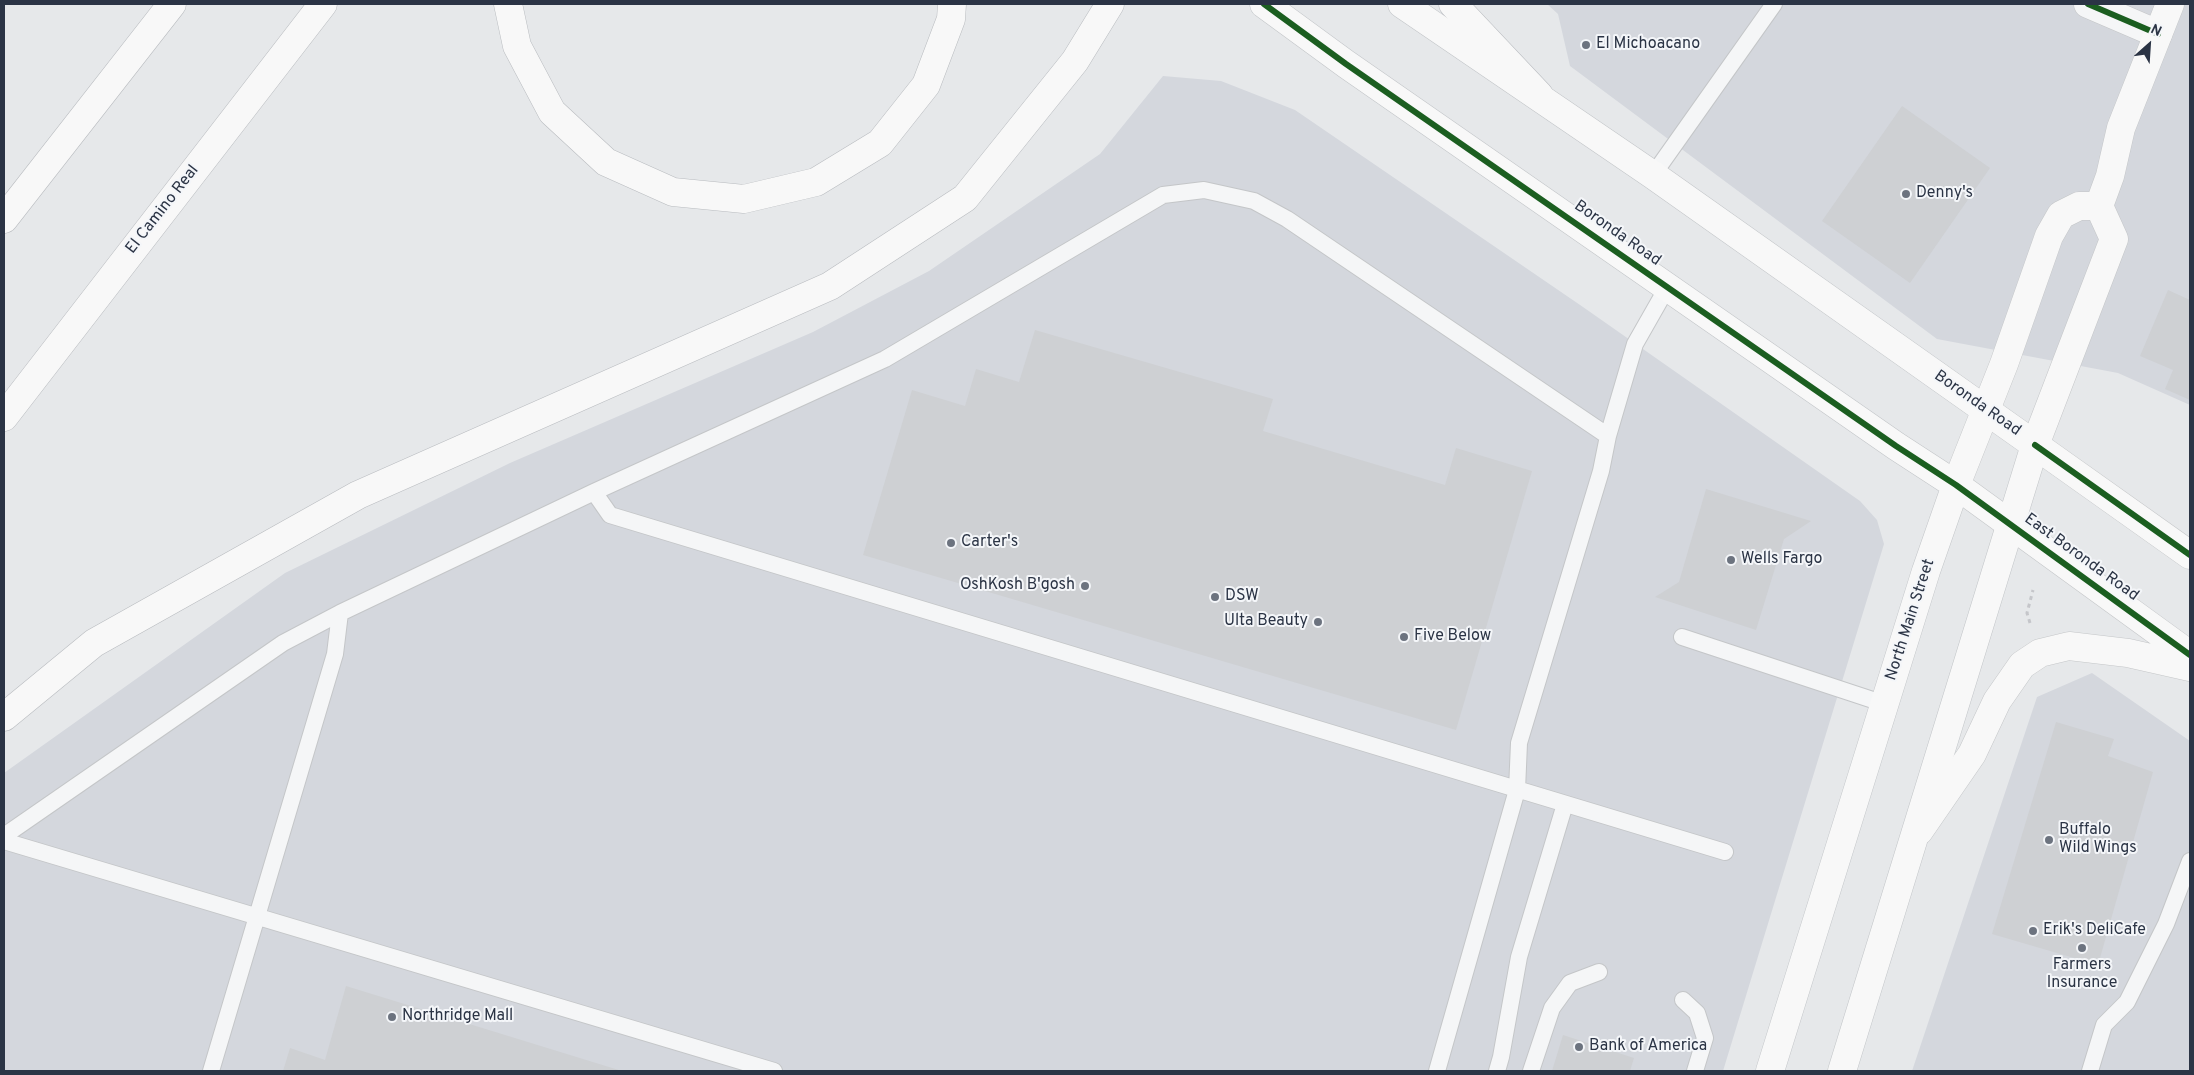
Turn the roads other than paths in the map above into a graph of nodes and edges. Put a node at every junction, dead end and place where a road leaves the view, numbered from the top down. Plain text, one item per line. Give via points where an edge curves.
1 (172, 4) edge
2 (323, 4) edge
3 (508, 4) edge
4 (952, 4) edge
5 (1110, 4) edge
6 (1264, 4) edge
7 (1402, 4) edge
8 (1453, 4) edge
9 (1774, 4) edge
10 (2088, 4) edge
11 (2170, 4) edge
12 (2158, 34) junction
13 (1539, 95) junction
14 (1653, 175) junction
15 (2099, 206) junction
16 (4, 219) edge
17 (1668, 286) junction
18 (1986, 411) junction
19 (4, 417) edge
20 (1608, 436) junction
21 (2035, 445) junction
22 (1956, 484) junction
23 (594, 492) junction
24 (2011, 523) junction
25 (2190, 555) edge
26 (340, 613) junction
27 (1682, 637) dead end
28 (2190, 655) edge
29 (2190, 667) edge
30 (1885, 704) junction
31 (4, 717) edge
32 (1517, 790) junction
33 (1564, 804) junction
34 (4, 836) edge
35 (1914, 838) junction
36 (4, 841) edge
37 (1725, 852) dead end
38 (2190, 861) edge
39 (259, 916) junction
40 (1599, 972) dead end
41 (1683, 1000) dead end
42 (212, 1071) edge
43 (774, 1071) edge
44 (1437, 1071) edge
45 (1497, 1071) edge
46 (1531, 1071) edge
47 (1695, 1071) edge
48 (1770, 1071) edge
49 (1842, 1071) edge
50 (2090, 1071) edge

1 - 16 main road
2 - 19 main road, El Camino Real
3 - 4 main road via 517,46 552,112 606,162 673,192 744,199 816,182 880,143 926,85 951,19
5 - 31 main road via 1075,61 965,198 838,280 358,495 94,643
6 - 17 main road, Boronda Road
7 - 13 main road, Boronda Road
8 - 13 main road
9 - 14 lane
10 - 12 street
11 - 12 main road
12 - 15 main road via 2121,128
13 - 14 main road, Boronda Road
14 - 18 main road, Boronda Road
15 - 18 main road, North Main Street via 2079,206 2061,215 2053,229
15 - 21 main road via 2114,239
17 - 20 lane via 1635,344
17 - 22 main road, Boronda Road via 1896,446
18 - 21 main road, Boronda Road
18 - 22 main road, North Main Street
20 - 23 lane via 1287,219 1254,201 1204,190 1163,195 885,359
20 - 32 lane via 1599,480 1519,743
21 - 24 main road
21 - 25 main road
22 - 24 main road, East Boronda Road
22 - 30 main road, North Main Street
23 - 26 lane
23 - 32 lane via 610,516
24 - 28 main road, East Boronda Road
24 - 35 main road
26 - 34 lane via 284,643
26 - 39 lane via 335,654
27 - 30 lane
29 - 35 main road via 2128,653 2069,646 2040,653 2022,665 1997,701 1972,754
30 - 48 main road, North Main Street
32 - 33 lane
32 - 44 lane
33 - 37 lane
33 - 45 lane via 1519,957
35 - 49 main road
36 - 39 lane
38 - 50 lane via 2166,924 2127,1002 2104,1025
39 - 42 lane
39 - 43 lane
40 - 46 lane via 1570,982 1552,1008
41 - 47 lane via 1697,1013 1705,1038

